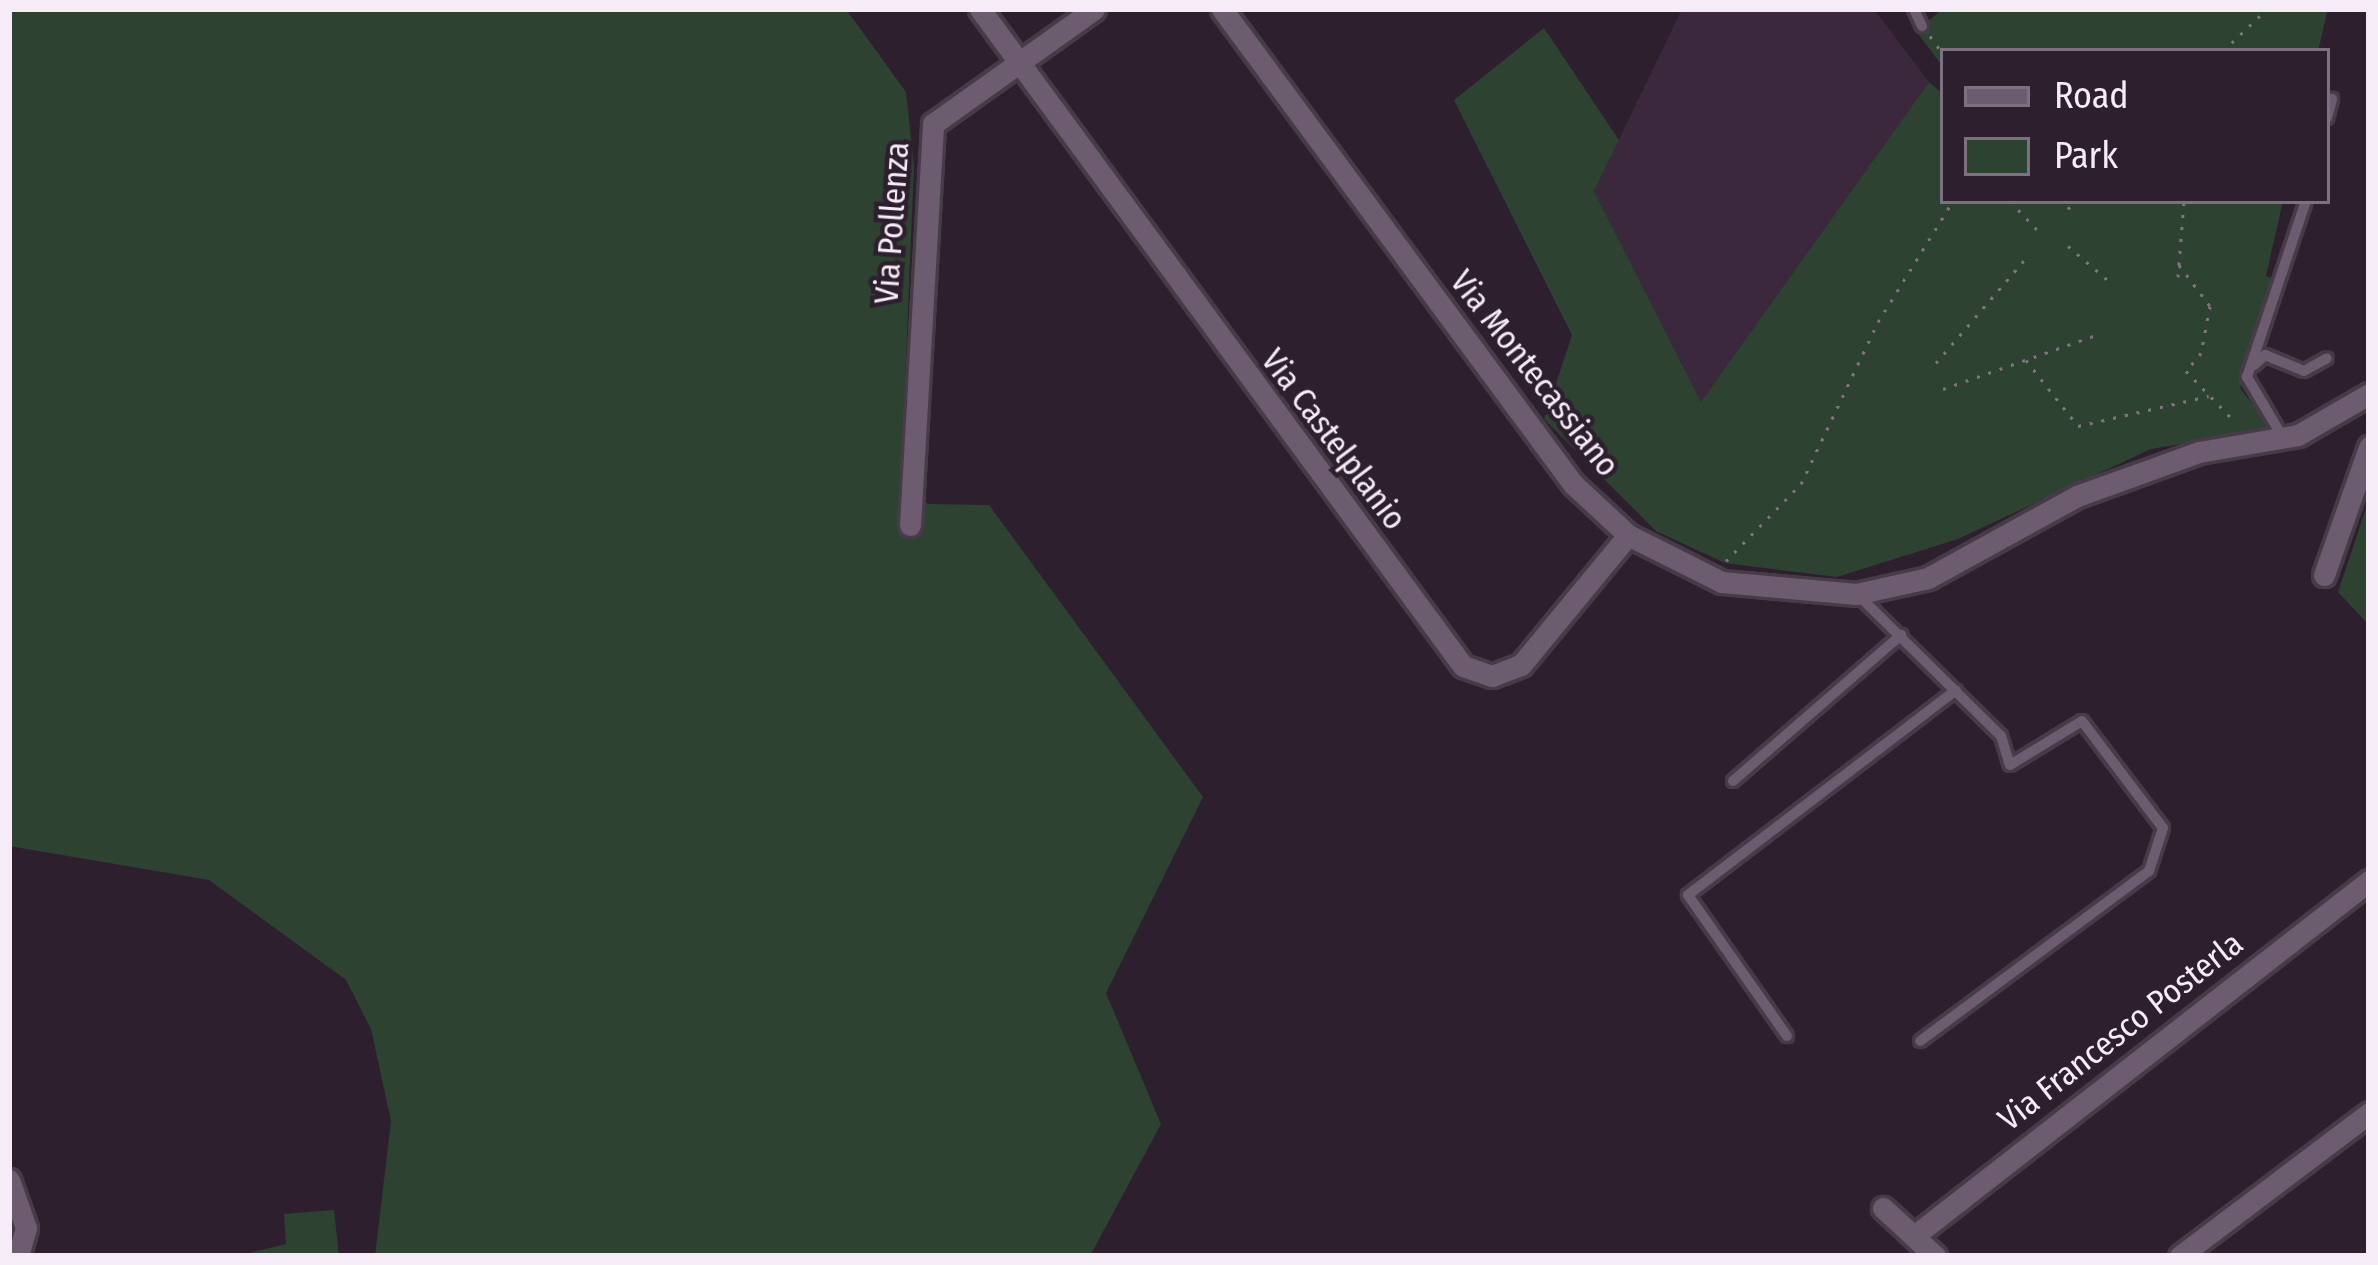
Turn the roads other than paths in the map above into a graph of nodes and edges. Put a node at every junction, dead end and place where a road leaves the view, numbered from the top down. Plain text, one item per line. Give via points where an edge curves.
1 (980, 9) edge
2 (1094, 9) edge
3 (1222, 9) edge
4 (1914, 9) edge
5 (1922, 26) road end
6 (1020, 64) junction
7 (2332, 99) dead end
8 (2330, 107) edge
9 (2305, 204) edge
10 (2326, 358) dead end
11 (2251, 368) junction
12 (2369, 394) edge
13 (2284, 438) junction
14 (2369, 447) edge
15 (910, 525) dead end
16 (1628, 536) junction
17 (2324, 575) dead end
18 (1856, 594) junction
19 (1901, 635) junction
20 (1956, 690) junction
21 (1733, 781) dead end
22 (2369, 880) edge
23 (1786, 1036) dead end
24 (1920, 1040) dead end
25 (2369, 1113) edge
26 (9, 1180) edge
27 (1883, 1208) dead end
28 (1914, 1236) junction
29 (19, 1254) edge
30 (1935, 1256) edge
31 (2180, 1256) edge

1 - 6 street, Via Castelplanio
2 - 6 street, Via Pollenza
3 - 16 street, Via Montecassiano via 1561,469
4 - 5 lane
6 - 15 street, Via Pollenza via 933,124
6 - 16 street, Via Castelplanio via 1463,666 1492,676 1521,665
7 - 8 lane
9 - 11 lane
10 - 11 lane via 2303,371 2265,356
11 - 13 lane via 2253,395
12 - 13 street, Via Montecassiano
13 - 18 street, Via Montecassiano via 2162,464 2025,520 1928,578
14 - 17 street
16 - 18 street, Via Montecassiano via 1722,582
18 - 19 lane
19 - 20 lane
19 - 21 lane
20 - 23 lane via 1688,896
20 - 24 lane via 2001,736 2010,765 2082,721 2163,843 2150,871
22 - 28 street, Via Francesco Posterla
25 - 31 street
26 - 29 street via 23,1205
27 - 28 street
28 - 30 street

